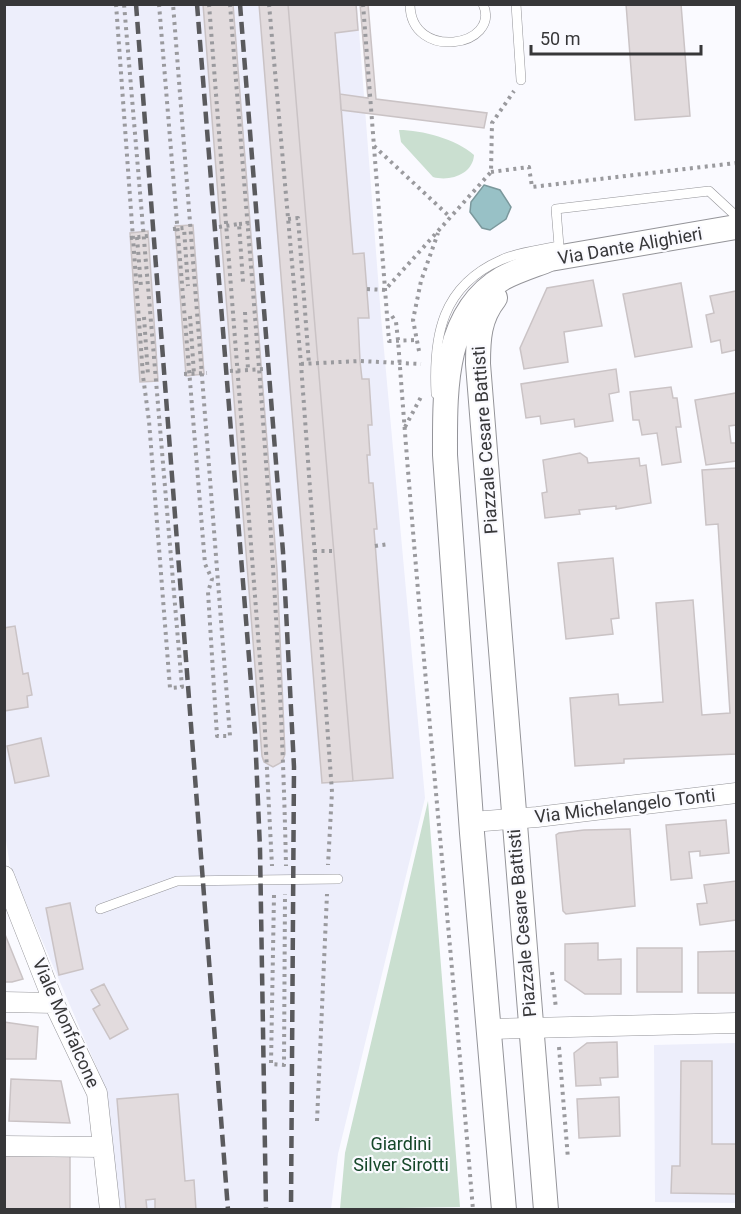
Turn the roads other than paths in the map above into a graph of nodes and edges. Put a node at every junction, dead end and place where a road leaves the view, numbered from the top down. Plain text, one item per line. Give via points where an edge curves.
1 (410, 4) edge
2 (483, 4) edge
3 (516, 4) edge
4 (521, 80) road end
5 (736, 216) edge
6 (736, 227) edge
7 (525, 268) junction
8 (445, 455) junction
9 (736, 793) edge
10 (513, 819) junction
11 (472, 822) junction
12 (4, 876) edge
13 (338, 879) dead end
14 (100, 909) dead end
15 (4, 1002) edge
16 (54, 1003) junction
17 (736, 1023) edge
18 (532, 1027) junction
19 (489, 1029) junction
20 (4, 1146) edge
21 (101, 1147) junction
22 (110, 1209) edge
23 (504, 1209) edge
24 (546, 1209) edge

1 - 2 lane via 416,27 424,37 438,42 477,35 487,18
3 - 4 lane
5 - 8 lane via 709,190 556,209 559,246 502,259 475,274 455,295 436,344 438,435
6 - 7 street, Via Dante Alighieri via 550,259
7 - 8 street, Piazzale Cesare Battisti via 502,278 478,298 461,327 449,364
7 - 10 street, Piazzale Cesare Battisti via 486,310 478,337
8 - 11 street, Piazzale Cesare Battisti
9 - 10 street, Via Michelangelo Tonti
10 - 11 street, Piazzale Cesare Battisti
10 - 18 street, Piazzale Cesare Battisti
11 - 19 street, Piazzale Cesare Battisti
12 - 16 street, Viale Monfalcone
13 - 14 lane via 177,882
15 - 16 street
16 - 21 street, Viale Monfalcone via 97,1093
17 - 18 street
18 - 19 street, Piazzale Cesare Battisti
18 - 24 street, Piazzale Cesare Battisti
19 - 23 street, Piazzale Cesare Battisti
20 - 21 street
21 - 22 street, Viale Monfalcone

